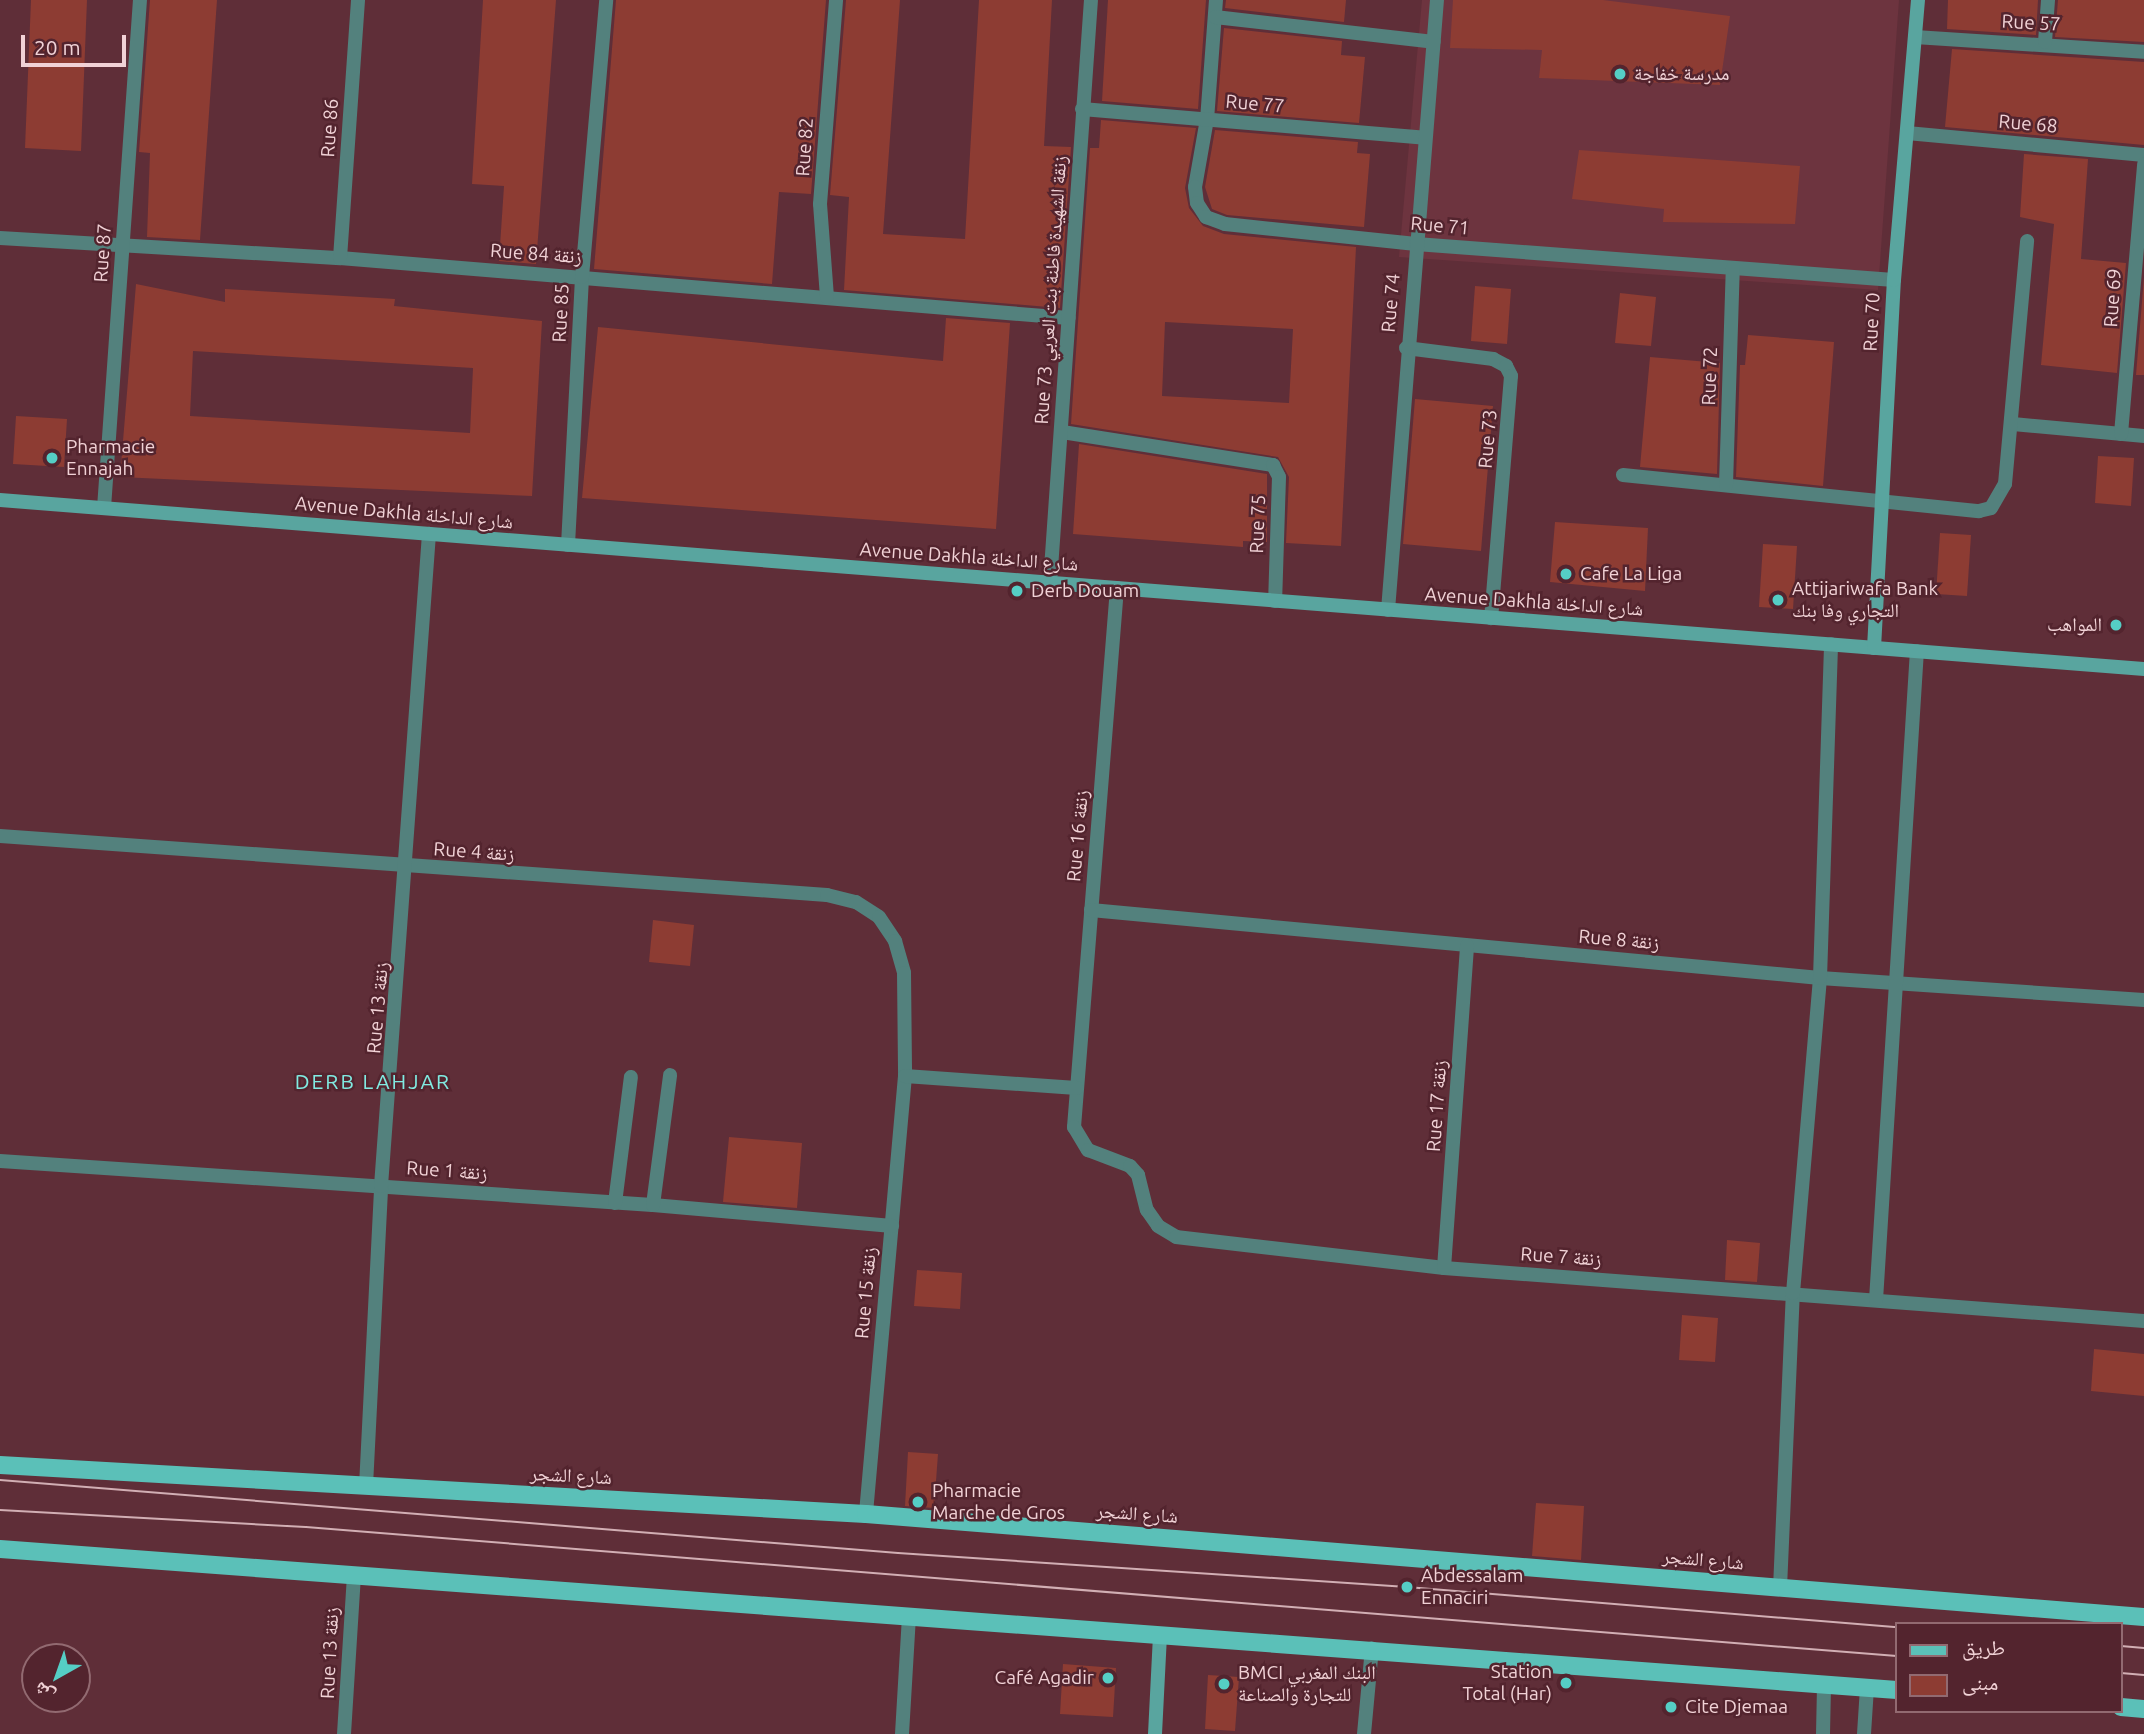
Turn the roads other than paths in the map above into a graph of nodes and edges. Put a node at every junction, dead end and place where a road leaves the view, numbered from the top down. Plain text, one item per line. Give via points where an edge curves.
1 (139, 0) edge
2 (358, 0) edge
3 (606, 0) edge
4 (836, 0) edge
5 (1090, 0) edge
6 (1216, 0) edge
7 (1437, 0) edge
8 (1918, 0) edge
9 (2048, 0) edge
10 (1215, 17) junction
11 (1915, 37) junction
12 (1434, 42) junction
13 (2045, 43) junction
14 (2144, 52) edge
15 (1082, 108) junction
16 (1207, 120) junction
17 (1907, 133) junction
18 (1425, 138) junction
19 (2144, 155) edge
20 (2144, 164) edge
21 (0, 238) edge
22 (2027, 241) dead end
23 (1416, 244) junction
24 (123, 246) junction
25 (340, 258) junction
26 (1733, 268) junction
27 (582, 277) junction
28 (1894, 280) junction
29 (827, 297) junction
30 (1069, 318) junction
31 (1406, 348) junction
32 (2013, 424) junction
33 (1062, 432) junction
34 (2121, 434) junction
35 (2144, 436) edge
36 (1623, 475) dead end
37 (1726, 485) junction
38 (1881, 499) junction
39 (0, 500) edge
40 (104, 508) junction
41 (429, 534) junction
42 (568, 545) junction
43 (1050, 583) junction
44 (1117, 588) junction
45 (1275, 601) junction
46 (1388, 610) junction
47 (1492, 618) junction
48 (1831, 644) junction
49 (1874, 648) junction
50 (1917, 651) junction
51 (2144, 669) edge
52 (0, 836) edge
53 (408, 867) junction
54 (1091, 910) junction
55 (1467, 946) junction
56 (904, 973) joint
57 (1820, 978) junction
58 (1896, 984) junction
59 (2144, 1000) edge
60 (670, 1075) dead end
61 (905, 1076) junction
62 (631, 1077) dead end
63 (1077, 1088) junction
64 (0, 1161) edge
65 (381, 1186) junction
66 (615, 1203) junction
67 (653, 1205) junction
68 (891, 1226) junction
69 (1444, 1268) junction
70 (1793, 1293) junction
71 (1876, 1300) junction
72 (2144, 1321) edge
73 (0, 1465) edge
74 (366, 1486) junction
75 (866, 1514) junction
76 (0, 1549) edge
77 (354, 1574) junction
78 (1780, 1588) junction
79 (909, 1615) junction
80 (2144, 1617) edge
81 (1160, 1634) junction
82 (1372, 1648) junction
83 (1824, 1685) junction
84 (1867, 1687) junction
85 (1896, 1690) edge
86 (2123, 1707) edge
87 (2144, 1709) edge
88 (344, 1734) edge
89 (902, 1734) edge
90 (1155, 1734) edge
91 (1364, 1734) edge
92 (1823, 1734) edge
93 (1864, 1734) edge

1 - 24 street, Rue 87
2 - 25 street, Rue 86
3 - 27 street, Rue 85
4 - 29 street, Rue 82 via 820,204
5 - 15 street, Rue 73 زنقة الشهيدة فاطنة بنت العربي
6 - 10 street, Rue 71
7 - 12 street, Rue 74
8 - 11 street, Rue 70
9 - 13 street
10 - 12 street
10 - 16 street, Rue 71
11 - 13 street, Rue 57
11 - 17 street, Rue 70
12 - 18 street, Rue 74
13 - 14 street, Rue 57
15 - 16 street, Rue 77
15 - 30 street, Rue 73 زنقة الشهيدة فاطنة بنت العربي
16 - 18 street, Rue 77
16 - 23 street, Rue 71 via 1195,187 1197,203 1206,217 1225,224
17 - 19 street, Rue 68
17 - 28 street, Rue 70
18 - 23 street, Rue 74
20 - 34 street, Rue 69
21 - 24 street, Rue 84 زنقة
22 - 32 street
23 - 26 street, Rue 71
23 - 31 street, Rue 74
24 - 25 street, Rue 84 زنقة
24 - 40 street, Rue 87
25 - 27 street, Rue 84 زنقة
26 - 28 street, Rue 71
26 - 37 street, Rue 72
27 - 29 street, Rue 84 زنقة
27 - 42 street, Rue 85
28 - 38 street, Rue 70
29 - 30 street, Rue 84 زنقة
30 - 33 street, Rue 73 زنقة الشهيدة فاطنة بنت العربي
31 - 46 street, Rue 74
31 - 47 street, Rue 73 via 1493,359 1506,366 1511,376
32 - 34 street
32 - 38 street via 2005,484 1991,508 1979,511
33 - 43 street, Rue 73 زنقة الشهيدة فاطنة بنت العربي
33 - 45 street, Rue 75 via 1258,460 1273,466 1279,477
34 - 35 street
36 - 37 street
37 - 38 street
38 - 49 street, Rue 70
39 - 40 street, Avenue Dakhla شارع الداخلة
40 - 41 street, Avenue Dakhla شارع الداخلة
41 - 42 street, Avenue Dakhla شارع الداخلة
41 - 53 street, Rue 13 زنقة
42 - 43 street, Avenue Dakhla شارع الداخلة
43 - 44 street, Avenue Dakhla شارع الداخلة
44 - 45 street, Avenue Dakhla شارع الداخلة
44 - 54 street, Rue 16 زنقة
45 - 46 street, Avenue Dakhla شارع الداخلة
46 - 47 street, Avenue Dakhla شارع الداخلة
47 - 48 street, Avenue Dakhla شارع الداخلة
48 - 49 street, Avenue Dakhla شارع الداخلة
48 - 57 street
49 - 50 street, Avenue Dakhla شارع الداخلة
50 - 51 street, Avenue Dakhla شارع الداخلة
50 - 58 street
52 - 53 street, Rue 4 زنقة
53 - 56 street, Rue 4 زنقة via 827,895 856,902 879,917 895,941
53 - 65 street, Rue 13 زنقة
54 - 55 street, Rue 8 زنقة
54 - 63 street, Rue 16 زنقة
55 - 57 street, Rue 8 زنقة
55 - 69 street, Rue 17 زنقة
56 - 61 street, Rue 15 زنقة
57 - 58 street, Rue 8 زنقة
57 - 70 street
58 - 59 street, Rue 8 زنقة
58 - 71 street
60 - 67 street
61 - 63 street
61 - 68 street, Rue 15 زنقة
62 - 66 street
63 - 69 street, Rue 7 زنقة via 1074,1126 1078,1141 1087,1150 1130,1166 1138,1175 1147,1210 1158,1226 1176,1237
64 - 65 street, Rue 1 زنقة
65 - 66 street, Rue 1 زنقة
65 - 74 street, Rue 13 زنقة
66 - 67 street, Rue 1 زنقة
67 - 68 street, Rue 1 زنقة
68 - 75 street, Rue 15 زنقة
69 - 70 street, Rue 7 زنقة
70 - 71 street, Rue 7 زنقة
70 - 78 street
71 - 72 street, Rue 7 زنقة
73 - 74 main road, شارع الشجر
74 - 75 main road, شارع الشجر
75 - 78 main road, شارع الشجر
76 - 77 main road
77 - 79 main road
77 - 88 street, Rue 13 زنقة
78 - 80 main road, شارع الشجر
79 - 81 main road
79 - 89 street
81 - 82 main road
81 - 90 street
82 - 83 main road
82 - 91 street
83 - 84 main road
83 - 92 street
84 - 85 main road
84 - 93 street
86 - 87 main road

